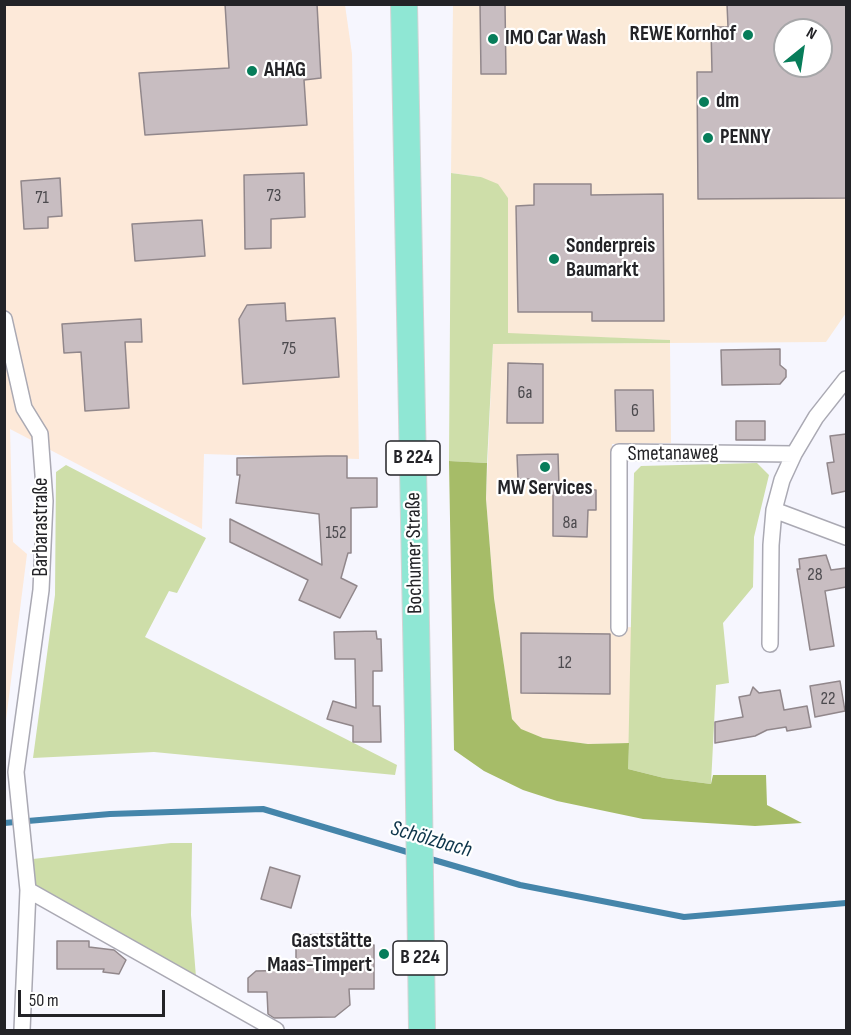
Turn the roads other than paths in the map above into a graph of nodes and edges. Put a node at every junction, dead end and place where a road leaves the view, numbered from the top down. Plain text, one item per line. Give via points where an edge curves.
1 (404, 4) edge
2 (4, 319) edge
3 (846, 380) edge
4 (794, 454) junction
5 (774, 510) junction
6 (846, 537) edge
7 (619, 628) dead end
8 (770, 644) dead end
9 (12, 742) edge
10 (28, 890) junction
11 (22, 1030) edge
12 (276, 1030) edge
13 (422, 1030) edge

1 - 13 main road, Bochumer Straße / B 224
2 - 9 street, Barbarastraße via 24,408 40,434 45,501 41,590
3 - 4 street via 816,417
4 - 5 street
4 - 7 street, Smetanaweg via 619,452
5 - 6 street
5 - 8 street
9 - 10 street, Barbarastraße
10 - 11 street, Barbarastraße
10 - 12 street

